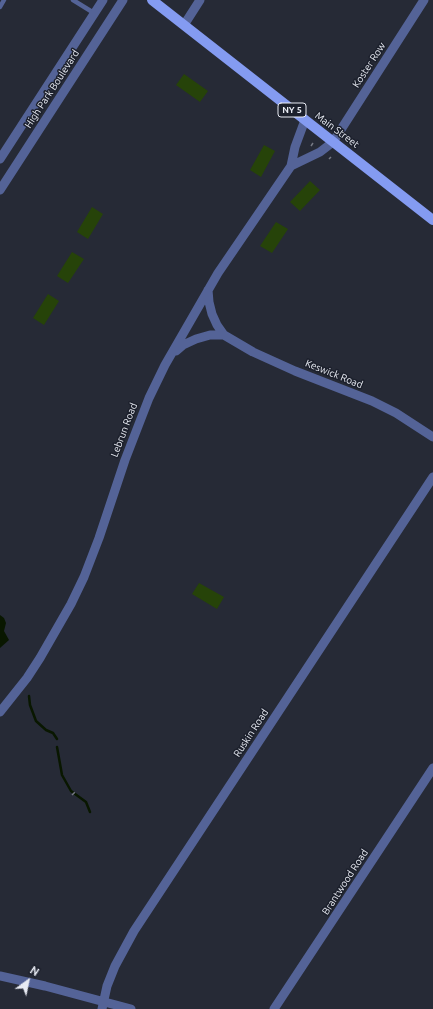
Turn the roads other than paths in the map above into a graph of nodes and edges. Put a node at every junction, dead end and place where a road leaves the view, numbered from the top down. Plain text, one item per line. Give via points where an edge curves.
1 (4, 0) edge
2 (73, 0) edge
3 (103, 0) edge
4 (123, 0) edge
5 (152, 0) edge
6 (200, 0) edge
7 (424, 0) edge
8 (0, 7) edge
9 (94, 13) junction
10 (184, 25) junction
11 (64, 61) junction
12 (77, 70) junction
13 (305, 120) junction
14 (333, 142) junction
15 (0, 159) edge
16 (291, 166) junction
17 (0, 190) edge
18 (433, 220) edge
19 (208, 290) junction
20 (224, 335) junction
21 (171, 354) junction
22 (433, 437) edge
23 (433, 477) edge
24 (0, 712) edge
25 (433, 768) edge
26 (0, 976) edge
27 (103, 1006) edge
28 (131, 1009) edge
29 (274, 1009) edge

1 - 8 lane
2 - 9 lane
3 - 9 street, High Park Boulevard
4 - 12 street, High Park Boulevard
5 - 10 main road, Main Street / NY 5
6 - 10 street
7 - 14 street, Koster Row
9 - 11 street, High Park Boulevard
10 - 13 main road, Main Street / NY 5
11 - 12 street
11 - 15 street, High Park Boulevard
12 - 17 street, High Park Boulevard
13 - 14 main road, Main Street / NY 5
13 - 16 street, Lebrun Road
14 - 16 street via 320,152
14 - 18 main road, Main Street / NY 5
16 - 19 street, Lebrun Road
19 - 20 street, Keswick Road via 212,314
19 - 21 street, Lebrun Road
20 - 21 street via 196,339
20 - 22 street, Keswick Road via 253,352 295,371 372,401
21 - 24 street, Lebrun Road via 137,426 82,581 40,658
23 - 27 street, Ruskin Road via 134,931 115,966
25 - 29 street, Brantwood Road
26 - 27 street via 46,986
27 - 28 street

